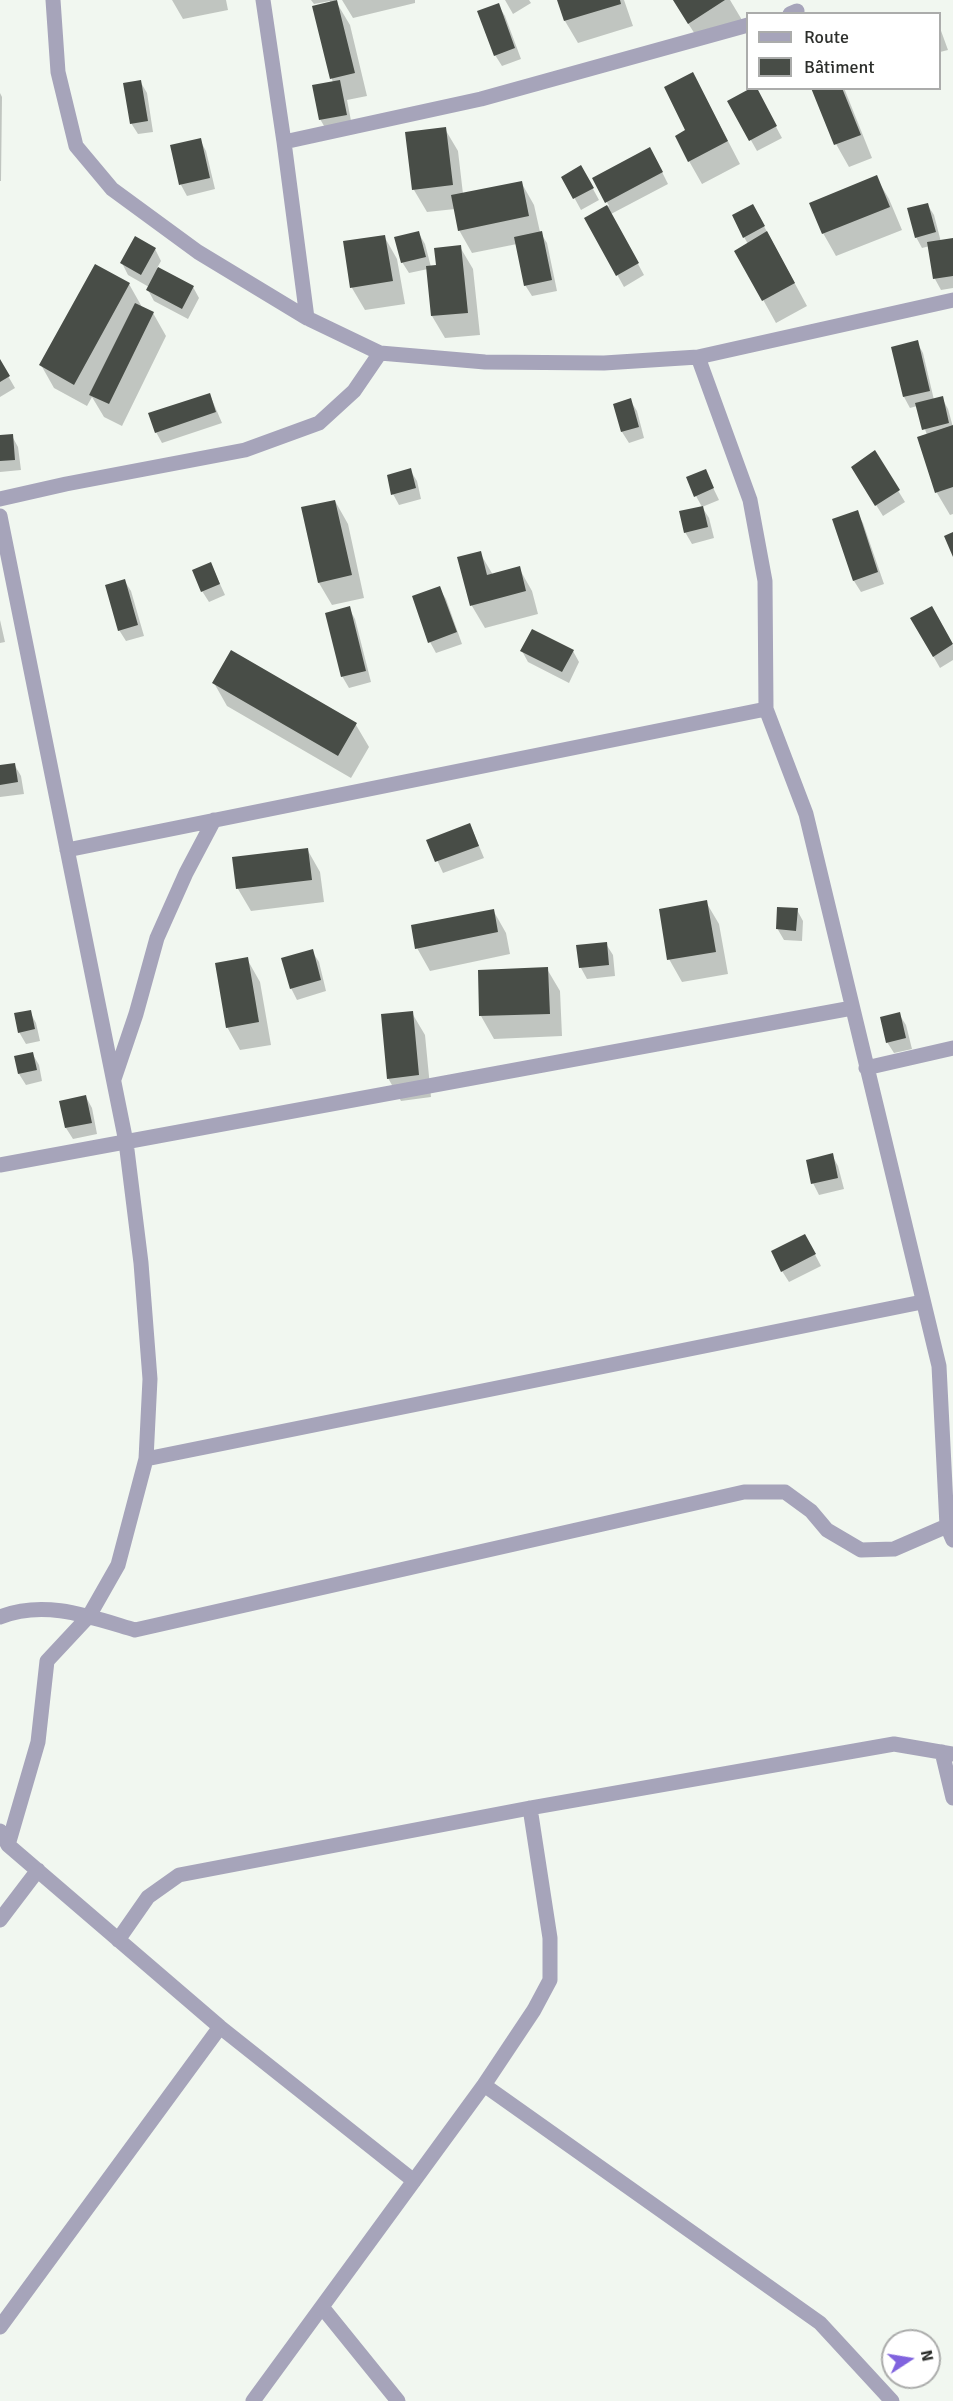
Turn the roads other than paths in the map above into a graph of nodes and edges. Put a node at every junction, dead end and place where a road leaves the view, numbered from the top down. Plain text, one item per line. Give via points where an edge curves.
1 (52, 0) edge
2 (263, 0) edge
3 (746, 25) edge
4 (285, 142) junction
5 (953, 300) edge
6 (307, 318) junction
7 (380, 352) junction
8 (698, 357) junction
9 (0, 499) edge
10 (0, 516) edge
11 (766, 709) junction
12 (214, 820) junction
13 (67, 849) junction
14 (852, 1008) junction
15 (953, 1048) edge
16 (866, 1068) junction
17 (113, 1082) junction
18 (126, 1142) junction
19 (0, 1165) edge
20 (922, 1302) junction
21 (146, 1459) junction
22 (950, 1533) edge
23 (89, 1616) junction
24 (0, 1617) edge
25 (947, 1753) edge
26 (953, 1798) edge
27 (530, 1808) junction
28 (0, 1830) edge
29 (8, 1845) junction
30 (38, 1870) junction
31 (0, 1920) edge
32 (118, 1940) junction
33 (220, 2027) junction
34 (484, 2085) junction
35 (414, 2181) junction
36 (322, 2307) junction
37 (0, 2327) edge
38 (253, 2401) edge
39 (398, 2401) edge
40 (892, 2401) edge

1 - 6 street via 58,72 76,146 112,189 198,252
2 - 4 street
3 - 4 street via 481,99
4 - 6 street
5 - 8 street
6 - 7 street
7 - 8 street via 485,363 604,363
7 - 9 street via 354,391 319,423 245,450
8 - 11 street via 750,500 765,581
10 - 13 street
11 - 12 street
11 - 14 street via 806,814
12 - 13 street
12 - 17 street via 157,938
13 - 17 street
14 - 16 street
14 - 18 street
15 - 16 street
16 - 20 street
17 - 18 street
18 - 19 street
18 - 21 street via 150,1378
20 - 21 street
20 - 22 street via 939,1365
21 - 23 street via 118,1564
22 - 23 street via 894,1549 861,1550 827,1530 811,1511 785,1492 744,1492 135,1630
23 - 24 street via 54,1608
23 - 29 street via 47,1660 38,1743
25 - 26 street
25 - 27 street via 894,1744
27 - 32 street via 179,1875 148,1897
27 - 34 street via 550,1938 550,1980
28 - 29 street
29 - 30 street
30 - 31 street
30 - 32 street
32 - 33 street
33 - 35 street
33 - 37 street
34 - 35 street
34 - 40 street via 820,2323
35 - 36 street
36 - 38 street
36 - 39 street

